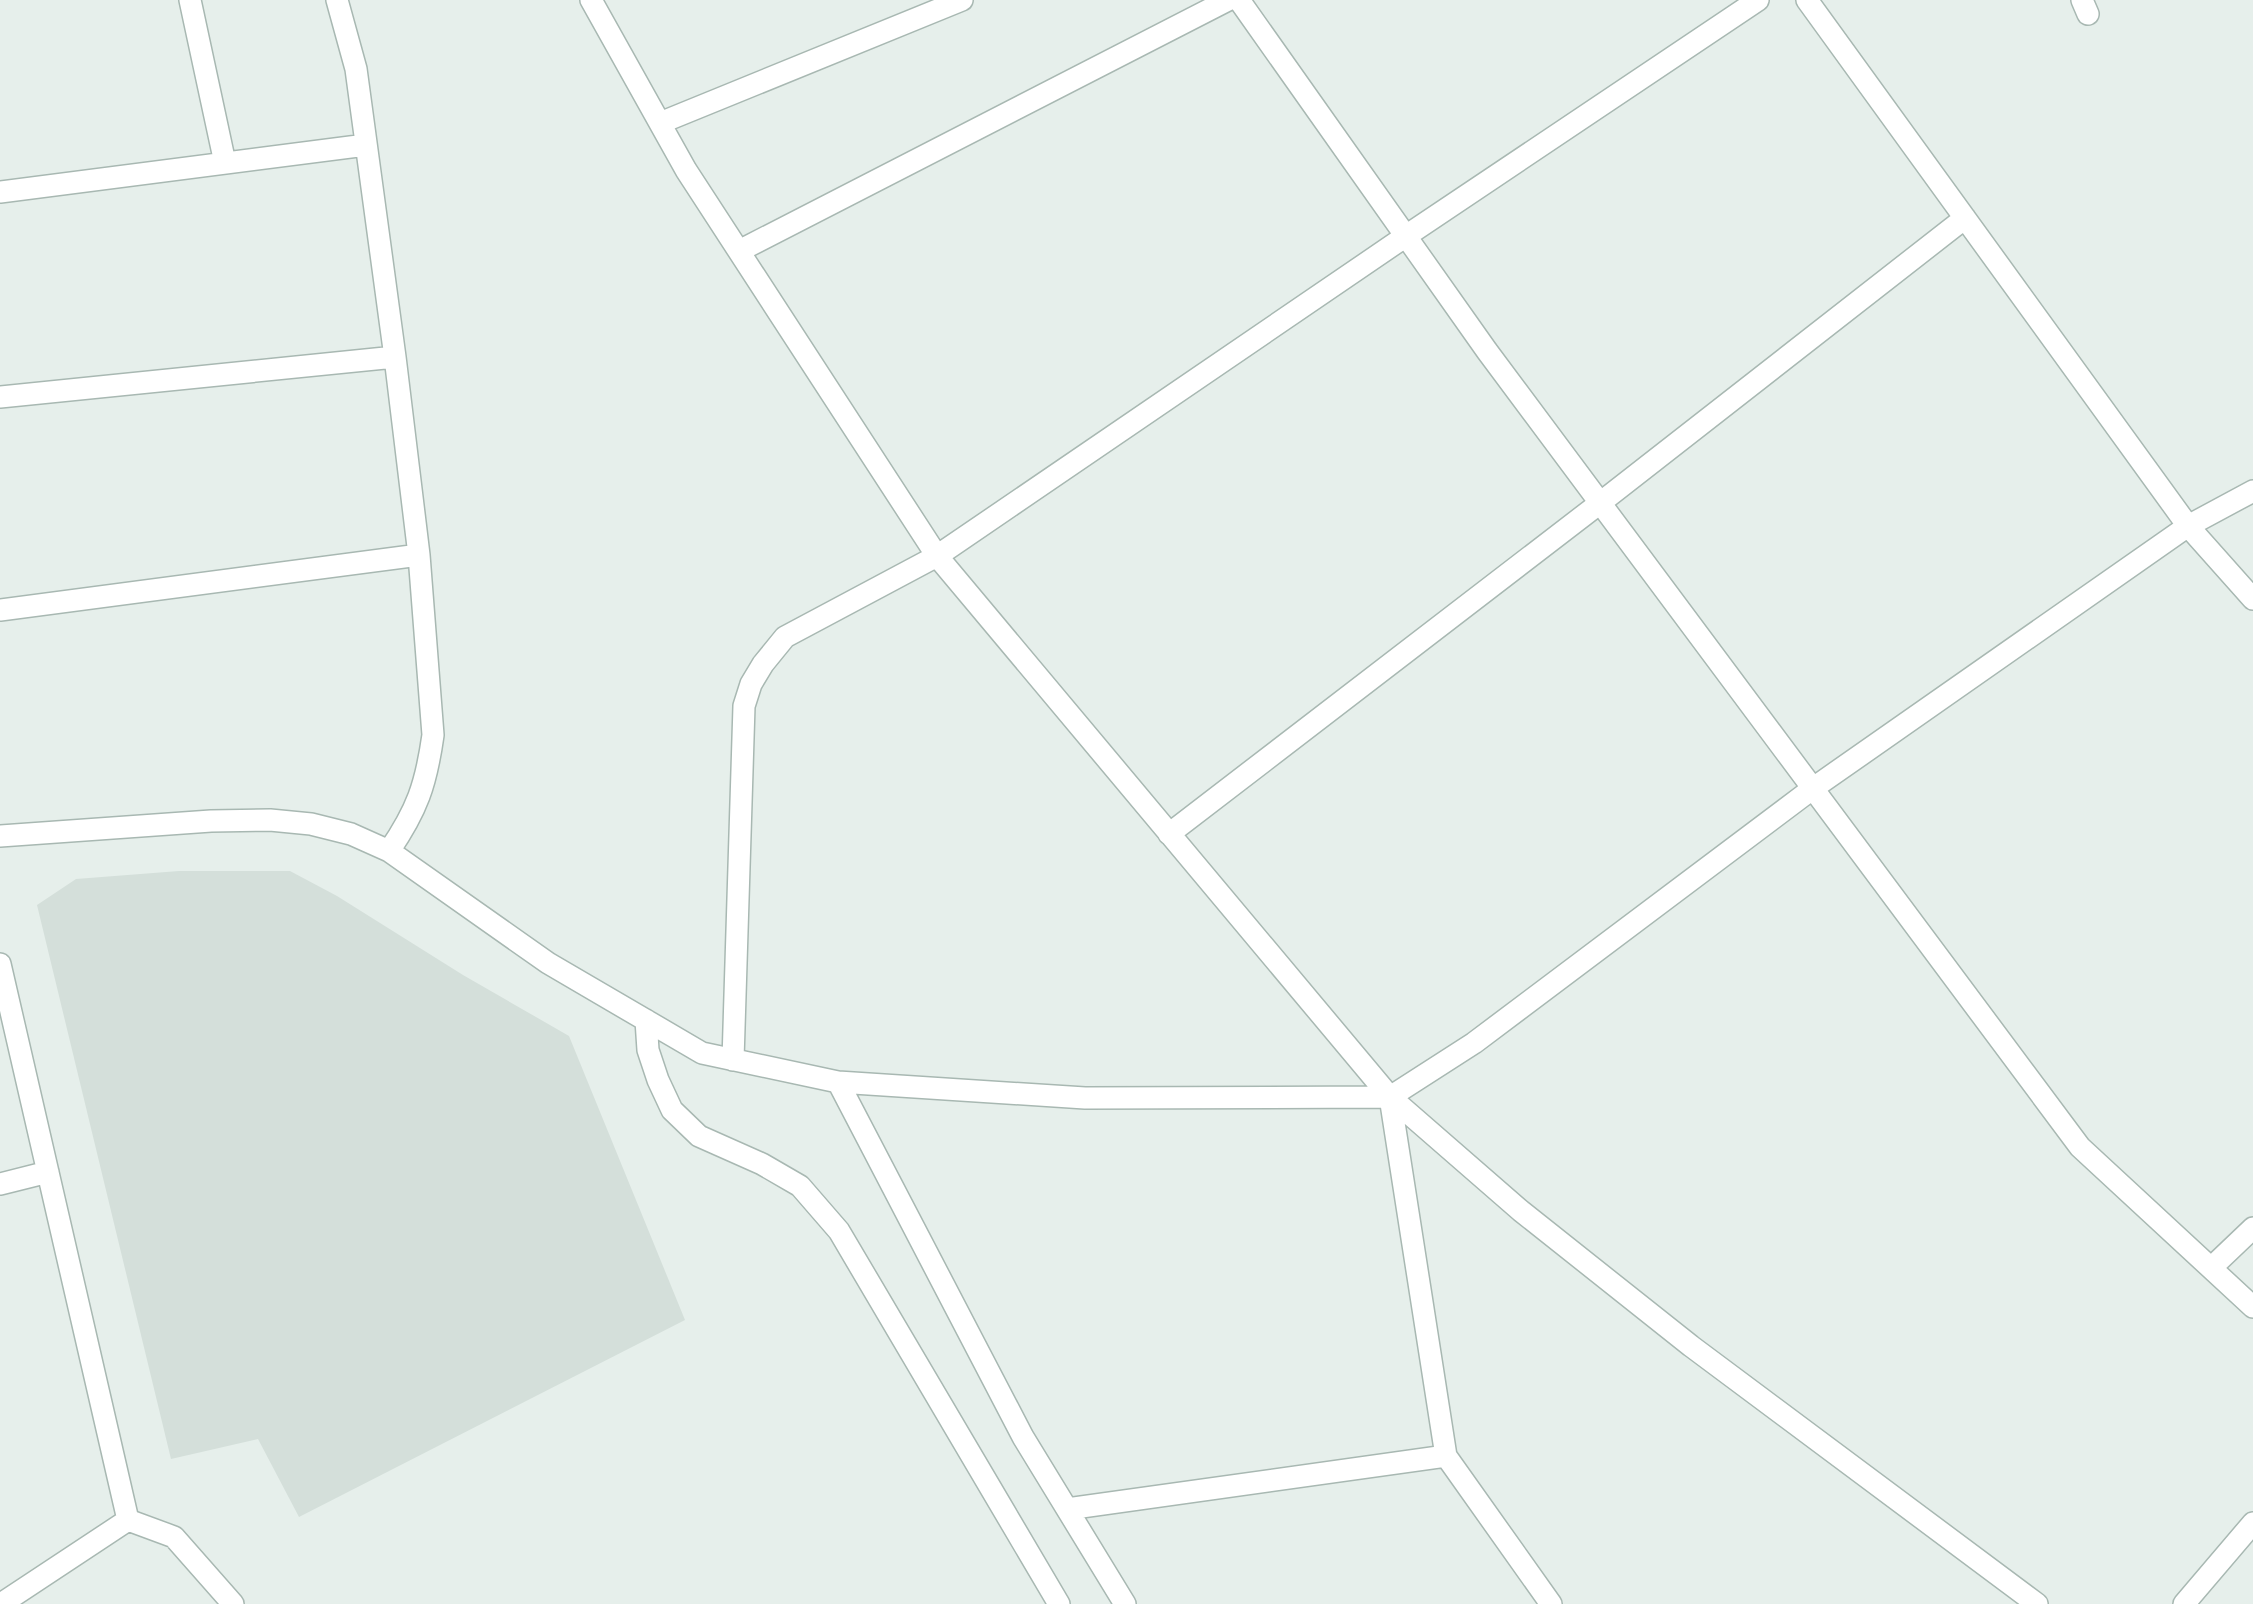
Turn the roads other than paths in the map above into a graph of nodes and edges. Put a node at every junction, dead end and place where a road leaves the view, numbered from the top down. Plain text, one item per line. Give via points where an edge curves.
1 (190, 0) edge
2 (337, 0) edge
3 (591, 0) edge
4 (962, 0) edge
5 (1228, 0) edge
6 (1239, 0) edge
7 (1758, 0) edge
8 (1807, 0) edge
9 (660, 123) junction
10 (366, 145) junction
11 (225, 163) junction
12 (0, 192) edge
13 (1965, 218) junction
14 (1406, 236) junction
15 (739, 251) junction
16 (395, 357) junction
17 (0, 397) edge
18 (2253, 491) edge
19 (1600, 503) junction
20 (2188, 526) junction
21 (419, 555) junction
22 (937, 556) junction
23 (2253, 599) edge
24 (0, 610) edge
25 (1812, 789) junction
26 (1169, 834) junction
27 (0, 836) edge
28 (389, 851) junction
29 (0, 964) edge
30 (646, 1020) junction
31 (733, 1060) junction
32 (838, 1082) junction
33 (1390, 1097) junction
34 (48, 1172) junction
35 (0, 1184) edge
36 (2253, 1228) edge
37 (2211, 1268) junction
38 (2253, 1307) edge
39 (1446, 1456) junction
40 (1067, 1509) junction
41 (128, 1520) junction
42 (2253, 1523) edge
43 (1, 1604) edge
44 (233, 1604) edge
45 (1059, 1604) edge
46 (1125, 1604) edge
47 (1551, 1604) edge
48 (2037, 1604) edge
49 (2184, 1604) edge

1 - 11 street
2 - 10 street via 356,69
3 - 9 street
4 - 9 street
5 - 15 street
6 - 14 street
7 - 14 street
8 - 13 street
9 - 15 street
10 - 11 street
10 - 16 street
11 - 12 street
13 - 19 street
13 - 20 street
14 - 19 street
14 - 22 street
15 - 22 street
16 - 17 street
16 - 21 street
18 - 20 street
19 - 25 street
19 - 26 street
20 - 23 street
20 - 25 street
21 - 24 street
21 - 28 street via 433,736 418,802
22 - 26 street
22 - 31 street via 785,637 751,684 744,706
25 - 33 street via 1474,1043
25 - 37 street via 2080,1147
26 - 33 street
27 - 28 street via 270,821 311,824 351,834
28 - 30 street via 548,962
29 - 34 street
30 - 31 street via 702,1053
30 - 45 street via 649,1050 672,1110 699,1136 800,1186 839,1231
31 - 32 street
32 - 33 street via 1085,1098
32 - 40 street via 1023,1437
33 - 39 street
33 - 48 street via 1521,1211 1691,1346
34 - 35 street
34 - 41 street
36 - 37 street
37 - 38 street
39 - 40 street
39 - 47 street
40 - 46 street
41 - 43 street
41 - 44 street via 174,1537
42 - 49 street

